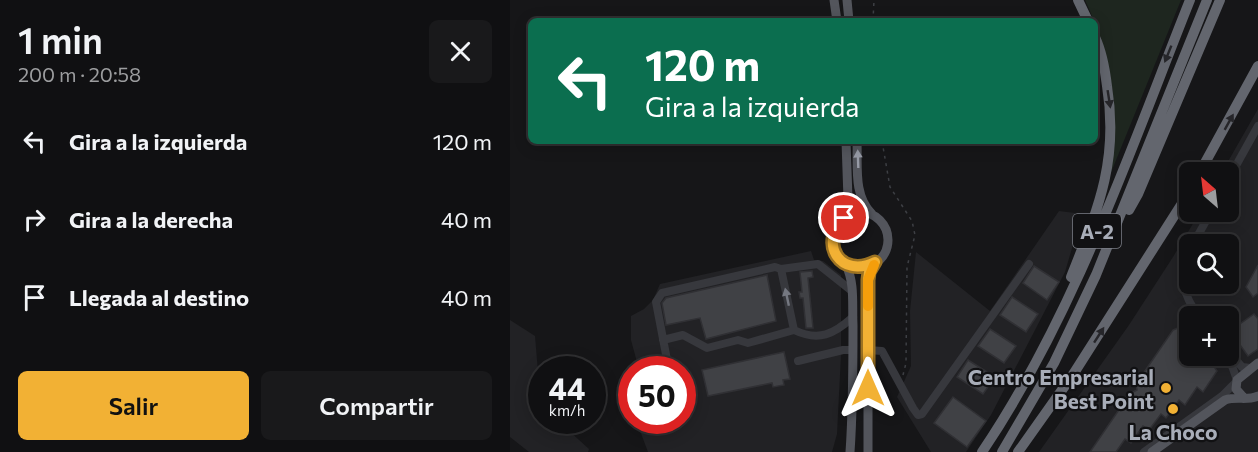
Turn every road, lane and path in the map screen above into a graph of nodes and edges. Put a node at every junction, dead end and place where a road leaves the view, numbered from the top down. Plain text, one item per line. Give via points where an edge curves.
1 (834, 0) edge
2 (847, 0) edge
3 (873, 0) edge
4 (1078, 0) edge
5 (1190, 0) edge
6 (1207, 0) edge
7 (1220, 0) edge
8 (837, 18) edge
9 (849, 18) edge
10 (873, 18) edge
11 (1087, 18) edge
12 (1098, 45) edge
13 (1258, 66) edge
14 (1258, 126) edge
15 (846, 144) edge
16 (857, 144) edge
17 (883, 144) edge
18 (1205, 162) edge
19 (1238, 162) edge
20 (1179, 209) edge
21 (872, 214) junction
22 (844, 218) junction
23 (1109, 247) junction
24 (875, 262) junction
25 (1029, 264) dead end
26 (846, 265) junction
27 (781, 269) junction
28 (852, 291) junction
29 (853, 317) junction
30 (794, 330) junction
31 (663, 339) junction
32 (853, 350) junction
33 (868, 350) junction
34 (1040, 355) junction
35 (666, 356) edge
36 (798, 361) dead end
37 (1239, 364) edge
38 (1255, 365) edge
39 (1232, 366) edge
40 (1237, 381) junction
41 (900, 385) junction
42 (1258, 396) edge
43 (1244, 398) junction
44 (850, 452) edge
45 (868, 452) edge
46 (982, 452) edge
47 (1002, 452) edge
48 (1018, 452) edge
49 (1144, 452) edge
50 (1152, 452) edge

1 - 8 main road
2 - 9 main road
3 - 10 path
4 - 11 highway
5 -> 34 highway, A-2 via 1094,239
6 - 23 highway, A-2
7 - 23 highway via 1138,194
12 -> 34 highway via 1111,112 1106,181
18 -> 13 highway
14 - 19 street
15 - 22 main road via 848,199
21 -> 16 main road via 861,198
17 - 41 path via 890,187 912,220 915,235 907,267 906,363
48 -> 20 highway via 1087,355
21 - 22 main road via 857,212
21 - 24 main road via 883,222 888,235 886,250
22 - 26 main road via 832,236 835,253
23 - 47 highway, A-2 via 1054,363
24 - 26 main road via 858,268
24 - 33 main road via 868,280
25 - 41 street via 922,414 918,415
26 - 28 main road
27 - 28 street via 818,264
30 -> 27 street
27 - 31 street via 775,267 662,293 656,302
28 - 29 main road
29 - 30 street via 833,333 805,336
29 - 32 main road
30 - 31 street via 748,343 738,340 707,348 683,335
31 - 35 street
32 - 36 street
32 - 44 main road
33 - 41 street via 882,351
33 - 45 main road
34 - 46 highway, A-2
37 - 38 street via 1242,367
38 - 40 main road
39 - 40 street
40 - 43 main road via 1236,389
40 - 49 street
42 - 43 main road
43 - 50 main road via 1225,400

